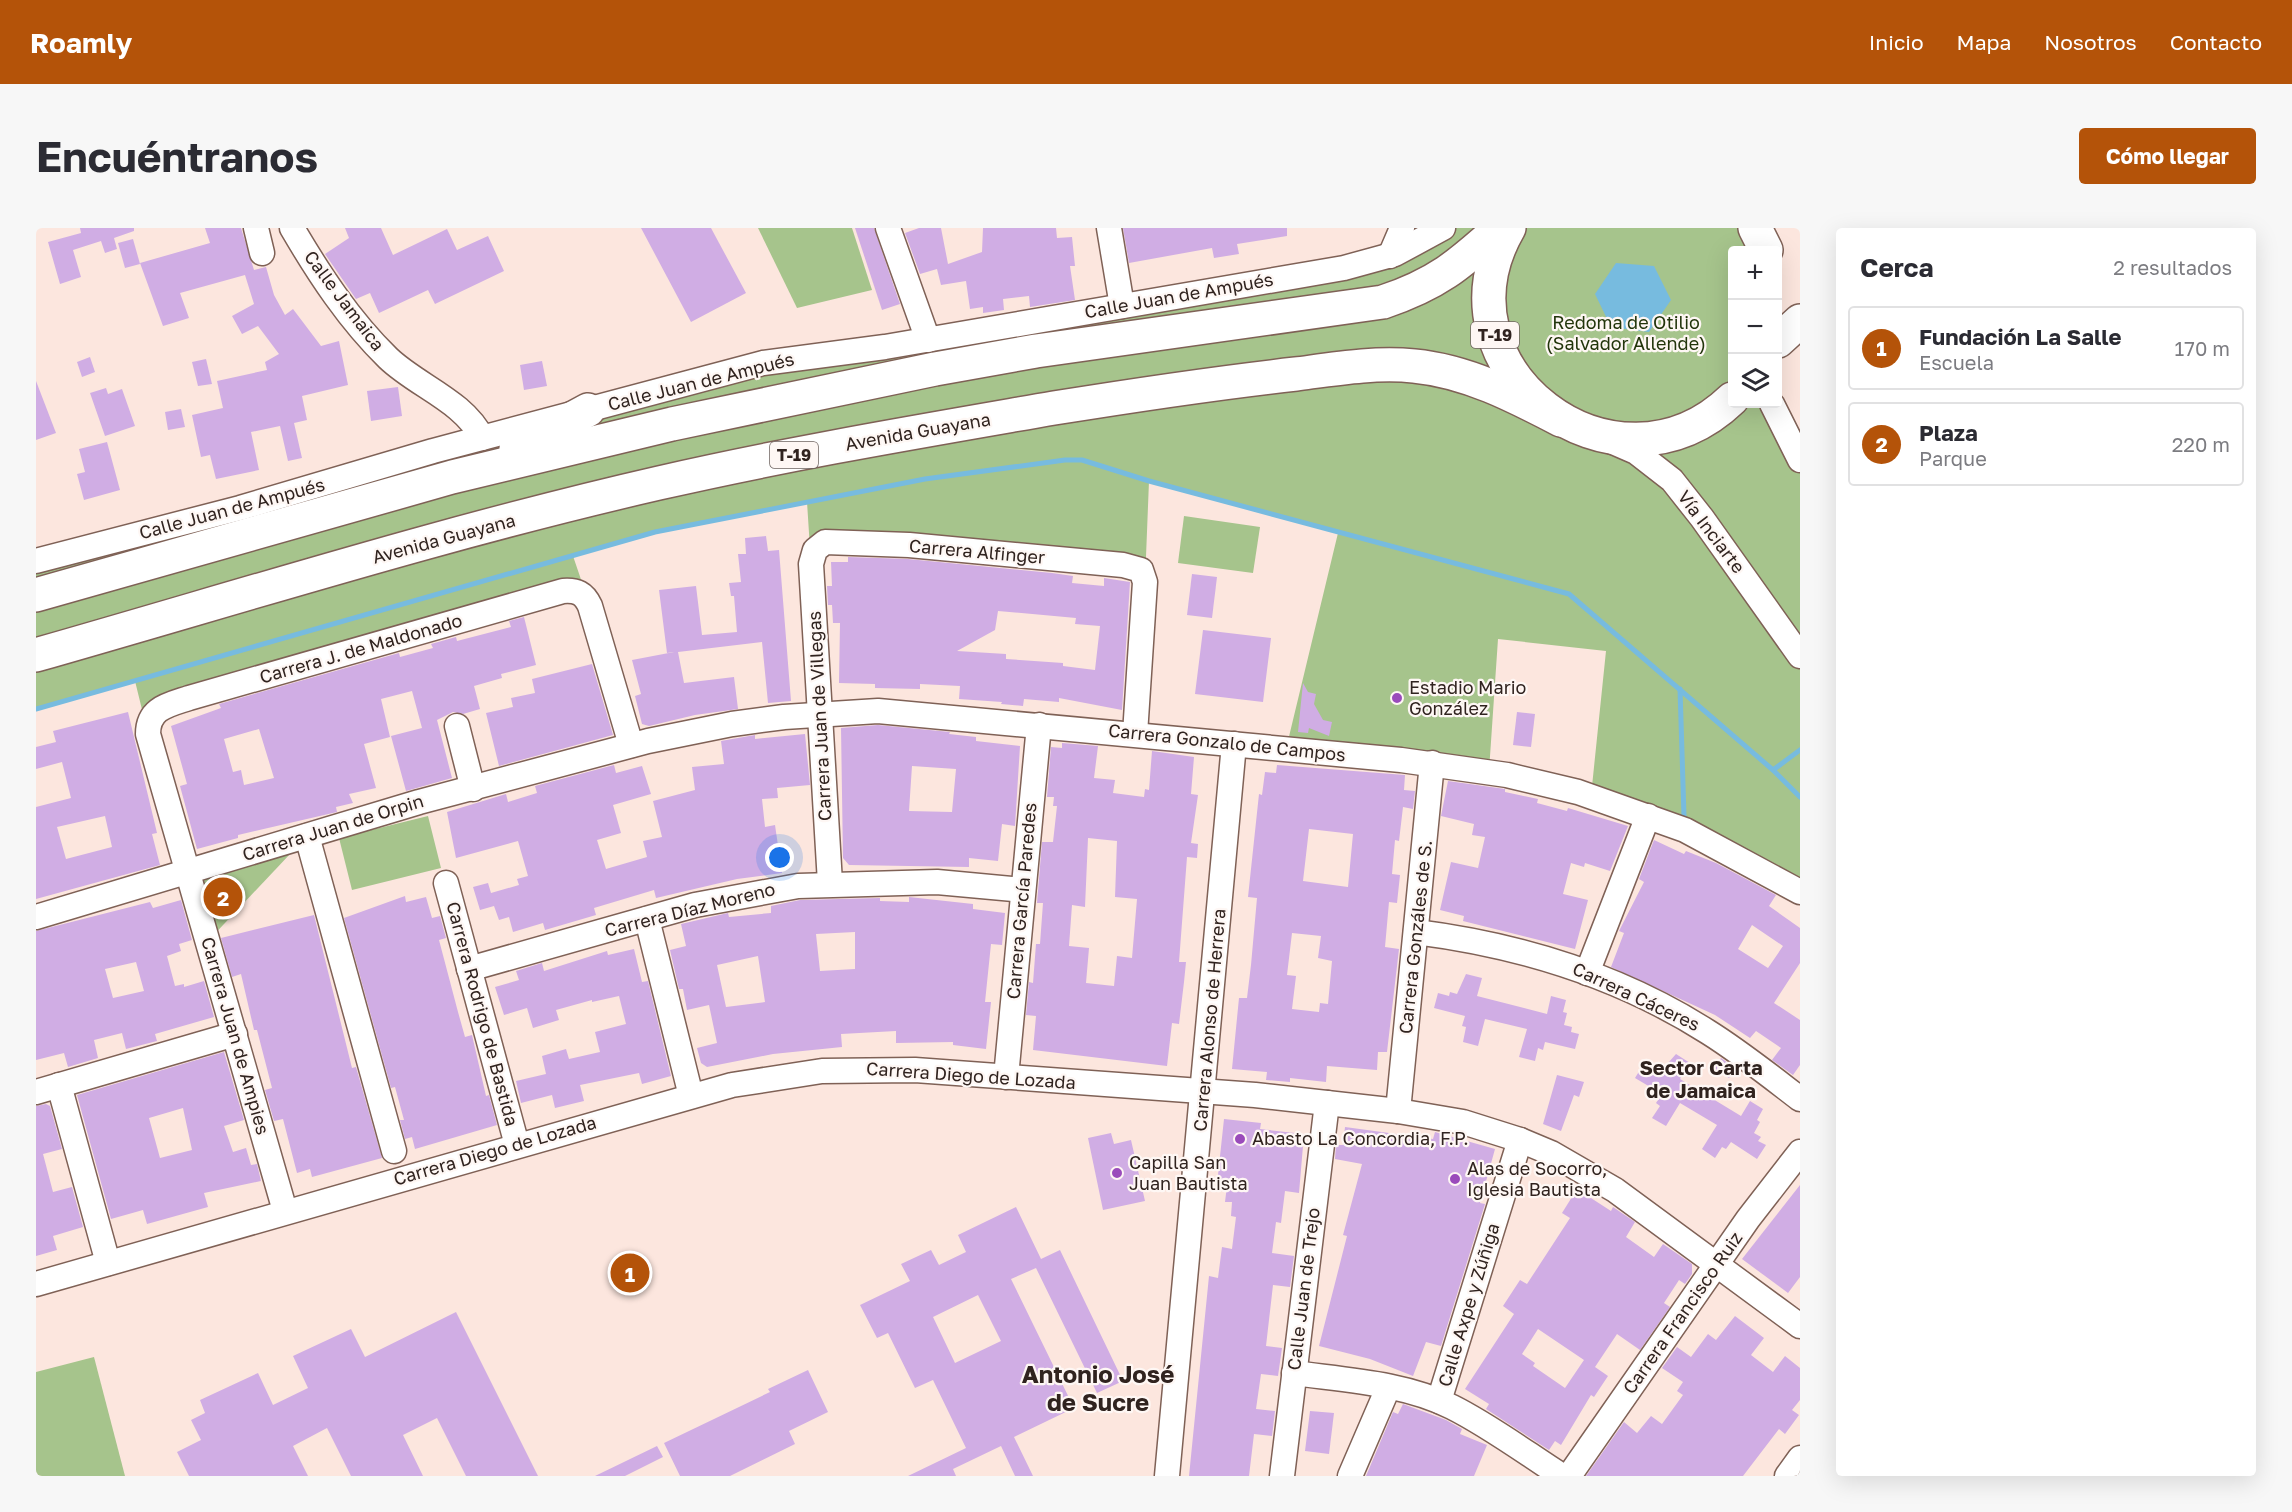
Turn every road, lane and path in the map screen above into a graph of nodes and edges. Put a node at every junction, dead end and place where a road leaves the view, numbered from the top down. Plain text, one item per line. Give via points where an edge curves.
1 (256, 228) edge
2 (292, 228) edge
3 (888, 228) edge
4 (1109, 228) edge
5 (1402, 228) edge
6 (1443, 228) edge
7 (1500, 228) edge
8 (1509, 228) edge
9 (1755, 228) edge
10 (1764, 246) edge
11 (262, 253) dead end
12 (1390, 256) junction
13 (1122, 306) junction
14 (1800, 321) edge
15 (1782, 337) edge
16 (928, 340) junction
17 (1728, 402) edge
18 (1774, 408) edge
19 (588, 410) junction
20 (1561, 420) junction
21 (1597, 435) junction
22 (482, 438) junction
23 (1800, 460) edge
24 (470, 472) junction
25 (815, 550) joint
26 (36, 561) edge
27 (36, 595) edge
28 (36, 656) edge
29 (1800, 656) edge
30 (821, 714) junction
31 (150, 722) joint
32 (1039, 725) junction
33 (458, 726) dead end
34 (1136, 734) junction
35 (1234, 744) junction
36 (631, 745) junction
37 (1432, 763) junction
38 (473, 789) junction
39 (1648, 816) junction
40 (307, 836) junction
41 (188, 872) junction
42 (446, 883) dead end
43 (830, 883) junction
44 (1023, 890) junction
45 (1800, 892) edge
46 (36, 917) edge
47 (647, 919) junction
48 (1416, 932) junction
49 (469, 969) junction
50 (1587, 973) junction
51 (235, 1034) junction
52 (1006, 1077) junction
53 (60, 1085) junction
54 (36, 1092) edge
55 (1204, 1092) junction
56 (691, 1096) junction
57 (1800, 1099) edge
58 (1327, 1103) junction
59 (1398, 1111) junction
60 (1520, 1140) junction
61 (517, 1145) junction
62 (394, 1151) dead end
63 (1800, 1152) edge
64 (285, 1211) junction
65 (108, 1263) junction
66 (1717, 1263) junction
67 (36, 1284) edge
68 (1800, 1326) edge
69 (1294, 1373) junction
70 (1389, 1388) junction
71 (1439, 1401) junction
72 (1800, 1458) edge
73 (1167, 1476) edge
74 (1282, 1476) edge
75 (1350, 1476) edge
76 (1562, 1476) edge
77 (1569, 1476) edge
78 (1787, 1476) edge

1 - 11 street
2 - 22 street, Calle Jamaica via 326,282 369,338 404,372 467,415
3 - 16 street
4 - 13 street
5 - 12 street
6 - 12 street, Calle Juan de Ampués
7 - 24 highway via 1448,274 1383,302 1138,335 935,369 672,424
8 - 20 highway, T-19 via 1493,272 1494,330 1503,357 1518,382 1530,397
9 - 10 highway
12 - 13 street, Calle Juan de Ampués via 1344,268
13 - 16 street, Calle Juan de Ampués
14 - 15 highway
16 - 19 street, Calle Juan de Ampués via 763,363
17 - 21 highway, T-19 via 1708,418 1673,434 1635,440
18 - 23 street
19 - 22 street, Calle Juan de Ampués
19 - 24 highway
20 - 21 highway, T-19
20 - 28 highway, Avenida Guayana / T-19 via 1476,381 1435,369 1402,365 1290,374 1140,394 886,437 656,484 390,554
21 - 29 street, Vía Inciarte via 1636,452 1672,480
22 - 26 street, Calle Juan de Ampués
24 - 27 highway
25 - 30 street, Carrera Juan de Villegas via 811,564
25 - 34 street, Carrera Alfinger via 825,542 868,542 1123,565 1141,570 1145,582
30 - 32 street, Carrera Gonzalo de Campos via 900,711
30 - 36 street, Carrera Gonzalo de Campos via 732,724
30 - 43 street, Carrera Juan de Villegas
31 - 36 street, Carrera J. de Maldonado via 156,710 189,698 563,591 580,592 590,606
31 - 41 street, Carrera Juan de Ampies via 148,734
32 - 34 street, Carrera Gonzalo de Campos
32 - 44 street, Carrera García Paredes
33 - 38 street
34 - 35 street, Carrera Gonzalo de Campos
35 - 37 street, Carrera Gonzalo de Campos
35 - 55 street, Carrera Alonso de Herrera
36 - 38 street, Carrera Juan de Orpin
37 - 39 street, Carrera Gonzalo de Campos via 1541,783
37 - 48 street, Carrera Gonzáles de S.
38 - 40 street, Carrera Juan de Orpin
39 - 45 street, Carrera Gonzalo de Campos via 1730,852
39 - 50 street
40 - 41 street, Carrera Juan de Orpin
40 - 62 street
41 - 46 street, Carrera Juan de Orpin
41 - 51 street, Carrera Juan de Ampies
42 - 49 street, Carrera Rodrigo de Bastida
43 - 44 street, Carrera Díaz Moreno via 937,882
43 - 47 street, Carrera Díaz Moreno via 758,891
44 - 52 street, Carrera García Paredes
47 - 49 street, Carrera Díaz Moreno
47 - 56 street
48 - 50 street, Carrera Cáceres via 1486,943
48 - 59 street, Carrera Gonzáles de S.
49 - 61 street, Carrera Rodrigo de Bastida
50 - 57 street, Carrera Cáceres via 1707,1031
51 - 53 street
51 - 64 street, Carrera Juan de Ampies
52 - 55 street, Carrera Diego de Lozada
52 - 56 street, Carrera Diego de Lozada via 896,1069 822,1071 782,1075
53 - 54 street
53 - 65 street
55 - 58 street, Carrera Diego de Lozada
55 - 73 street, Carrera Alonso de Herrera
56 - 61 street, Carrera Diego de Lozada
58 - 59 street, Carrera Diego de Lozada
58 - 69 street, Calle Juan de Trejo
59 - 60 street, Carrera Diego de Lozada via 1463,1122
60 - 66 street, Carrera Diego de Lozada via 1616,1190
60 - 71 street, Calle Axpe y Zúñiga
61 - 64 street, Carrera Diego de Lozada
63 - 66 street, Carrera Francisco Ruiz
64 - 65 street, Carrera Diego de Lozada
65 - 67 street, Carrera Diego de Lozada
66 - 68 street, Carrera Diego de Lozada
66 - 77 street, Carrera Francisco Ruiz
69 - 70 street
69 - 74 street, Calle Juan de Trejo
70 - 71 street
70 - 75 street
71 - 76 street via 1476,1420
72 - 78 street

